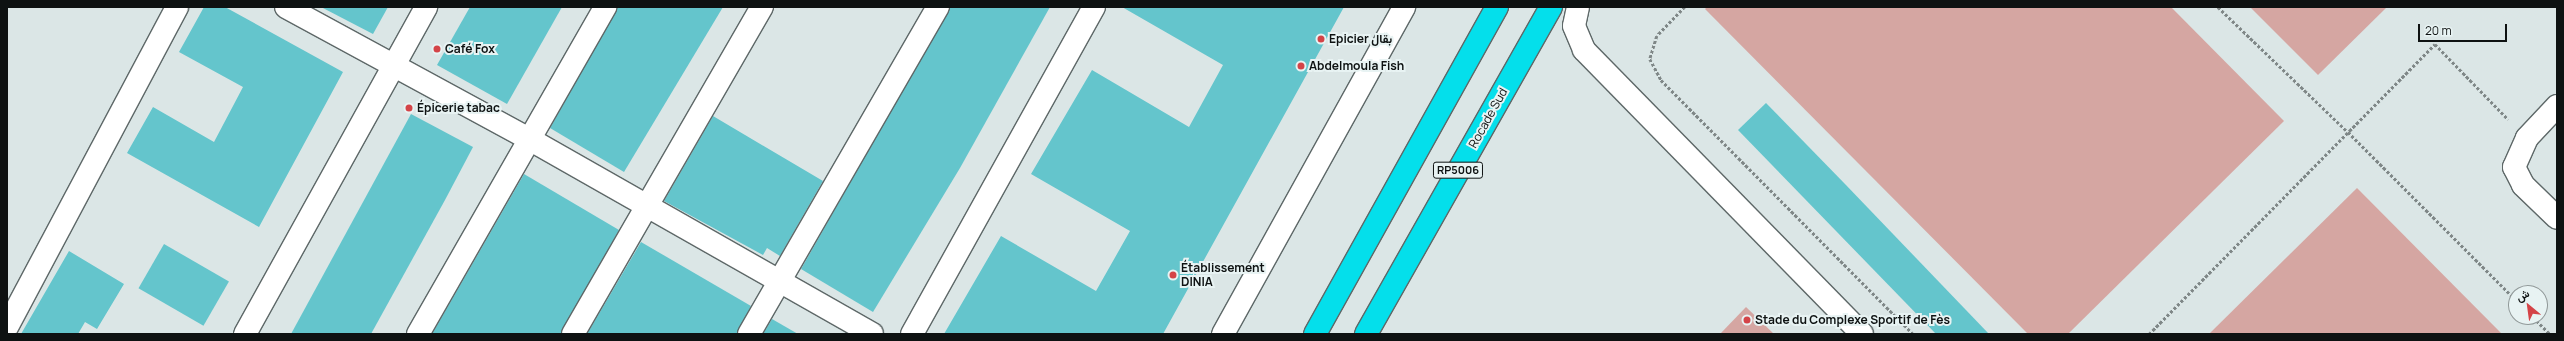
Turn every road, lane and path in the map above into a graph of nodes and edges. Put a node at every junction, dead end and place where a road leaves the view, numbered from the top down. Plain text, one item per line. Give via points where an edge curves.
1 (177, 7) edge
2 (286, 7) edge
3 (426, 7) edge
4 (605, 7) edge
5 (762, 7) edge
6 (938, 7) edge
7 (1094, 7) edge
8 (1404, 7) edge
9 (1497, 7) edge
10 (1551, 7) edge
11 (1578, 7) edge
12 (1685, 7) edge
13 (2218, 7) edge
14 (392, 65) junction
15 (2557, 106) edge
16 (2348, 132) junction
17 (2527, 138) junction
18 (531, 140) junction
19 (647, 208) junction
20 (2557, 218) edge
21 (780, 281) junction
22 (2508, 292) edge
23 (2541, 325) edge
24 (7, 327) edge
25 (245, 334) edge
26 (418, 334) edge
27 (573, 334) edge
28 (749, 334) edge
29 (872, 334) edge
30 (912, 334) edge
31 (1223, 334) edge
32 (1315, 334) edge
33 (1366, 334) edge
34 (1862, 334) edge
35 (1913, 334) edge
36 (2149, 334) edge
37 (2550, 334) edge

1 - 24 street
2 - 14 street
3 - 14 street
4 - 18 street
5 - 19 street
6 - 21 street
7 - 30 street
8 - 31 street
9 - 32 highway
10 - 33 highway, Rocade Sud / RP5006
11 - 34 street via 1574,26 1584,50
12 - 35 path via 1657,36 1650,59 1661,80
13 - 16 path
14 - 18 street
14 - 25 street
15 - 17 street
16 - 17 path via 2434,44
16 - 22 path
16 - 36 path
17 - 20 street via 2514,168 2523,185
18 - 19 street
18 - 26 street
19 - 21 street
19 - 27 street
21 - 28 street
21 - 29 street
23 - 37 path

